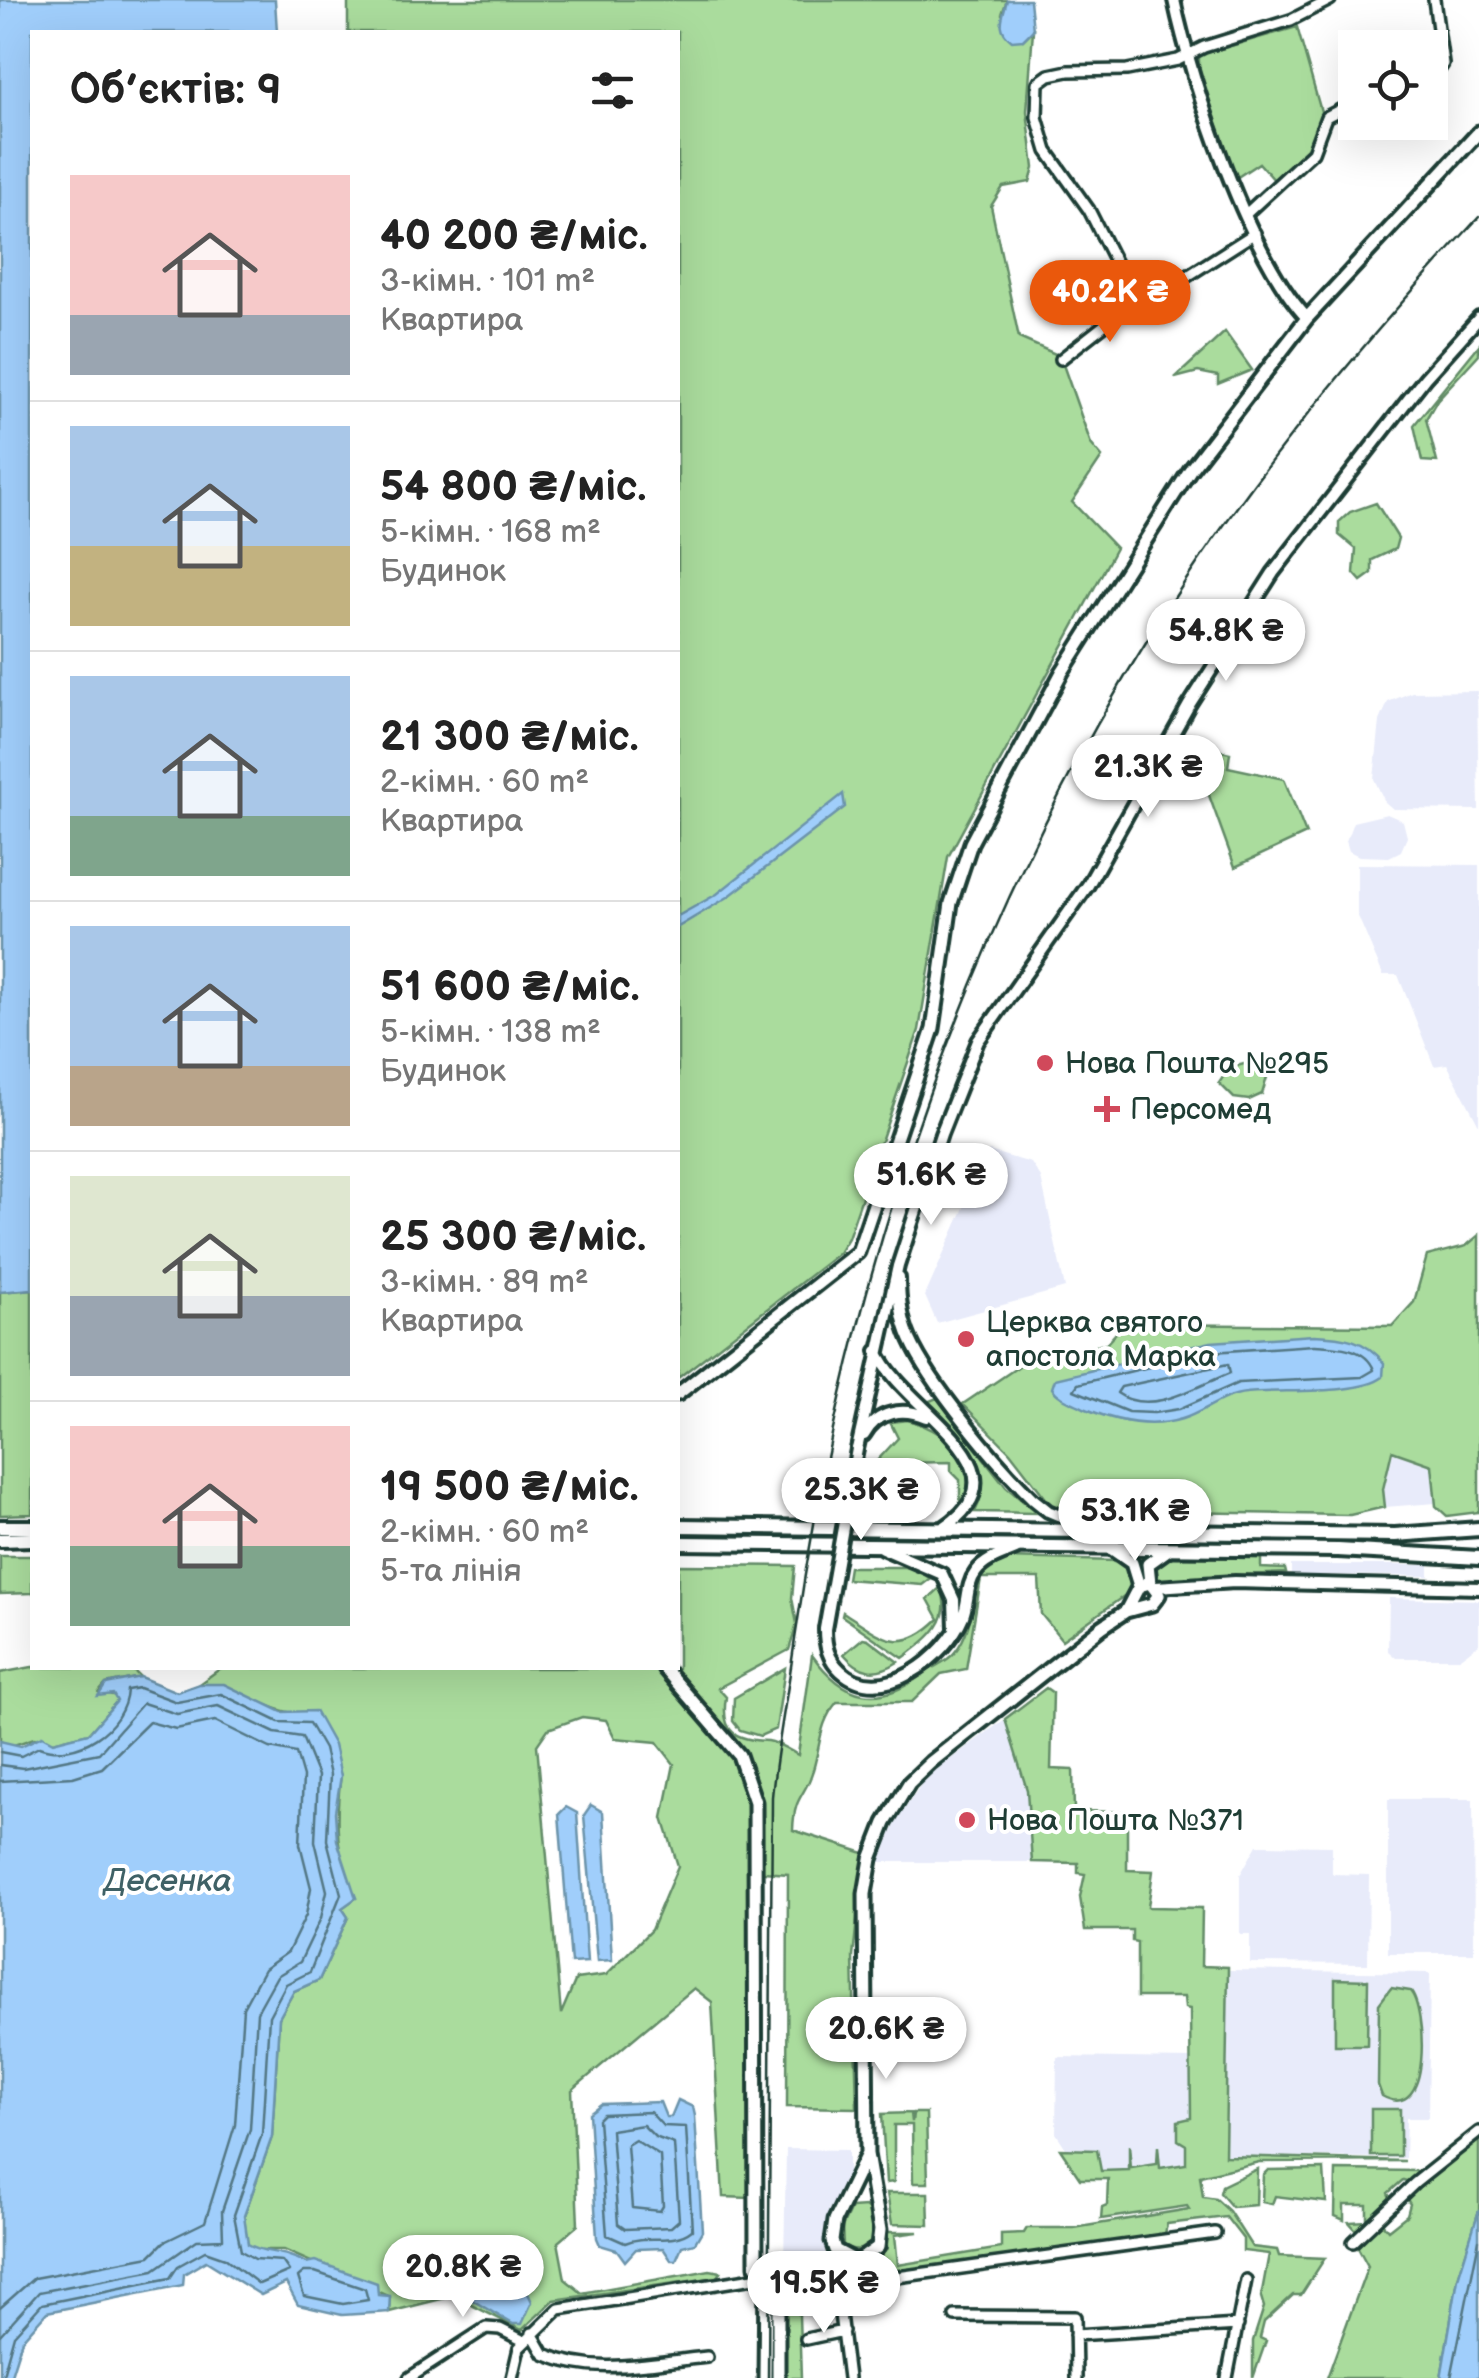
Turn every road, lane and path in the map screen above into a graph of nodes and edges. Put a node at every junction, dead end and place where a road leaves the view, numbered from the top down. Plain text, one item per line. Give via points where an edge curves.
1 (1174, 0) edge
2 (1330, 0) edge
3 (1434, 0) edge
4 (1438, 30) edge
5 (1188, 57) junction
6 (1338, 111) edge
7 (1479, 132) edge
8 (1246, 213) junction
9 (1255, 233) junction
10 (1135, 302) junction
11 (1307, 318) junction
12 (1479, 318) edge
13 (1061, 358) dead end
14 (898, 1266) junction
15 (876, 1350) junction
16 (680, 1392) edge
17 (933, 1420) junction
18 (857, 1449) junction
19 (30, 1526) edge
20 (680, 1526) edge
21 (0, 1527) edge
22 (943, 1528) junction
23 (1479, 1529) edge
24 (1099, 1531) junction
25 (30, 1539) edge
26 (0, 1540) edge
27 (680, 1543) edge
28 (1020, 1547) junction
29 (1109, 1547) junction
30 (882, 1548) junction
31 (1173, 1548) junction
32 (1479, 1558) edge
33 (1479, 1588) edge
34 (1147, 1593) junction
35 (955, 1630) junction
36 (666, 1670) edge
37 (1479, 2132) edge
38 (867, 2154) junction
39 (850, 2192) junction
40 (874, 2195) junction
41 (1215, 2233) dead end
42 (1353, 2242) dead end
43 (835, 2250) junction
44 (852, 2259) junction
45 (828, 2267) junction
46 (772, 2274) junction
47 (1246, 2280) dead end
48 (838, 2290) dead end
49 (955, 2316) dead end
50 (1238, 2325) junction
51 (843, 2331) junction
52 (1075, 2334) junction
53 (528, 2337) junction
54 (806, 2339) dead end
55 (707, 2358) dead end
56 (638, 2373) edge
57 (421, 2375) edge
58 (409, 2378) edge
59 (512, 2378) edge
60 (765, 2378) edge
61 (778, 2378) edge
62 (848, 2378) edge
63 (1076, 2378) edge
64 (1228, 2378) edge

1 - 5 street
2 - 5 street
3 - 4 street
5 - 8 street
5 - 10 street via 1127,70 1049,75 1038,84 1047,152 1090,210
6 - 8 street via 1326,118 1313,152
7 - 11 main road
8 - 9 street
9 - 10 street
9 - 11 street
10 - 13 street
11 - 16 main road via 1190,470 1102,602 970,844 952,903 932,1028 858,1252
12 - 14 street via 1273,573 1088,884 978,1041
14 - 15 street
14 - 24 street via 907,1332 945,1391 1032,1499
15 - 17 street
15 - 18 street
17 - 18 street via 906,1411 884,1415
17 - 22 street via 966,1452 976,1476 968,1508
18 - 35 street, bridge via 825,1629 828,1652 842,1671 879,1687 916,1668
19 - 21 main road
20 - 22 main road
22 - 24 main road
23 - 24 main road via 1395,1535
25 - 26 main road
27 - 30 main road
28 - 29 main road
28 - 30 main road
28 - 35 street via 991,1559 973,1576
29 - 31 main road
29 - 34 main road via 1134,1565
30 - 35 street via 942,1574 954,1600
31 - 32 main road
31 - 34 main road via 1148,1564
33 - 34 street via 1235,1582
34 - 38 main road via 931,1762 885,1823 865,1894
36 - 46 main road via 739,1755 755,1802 756,2266
37 - 42 street
38 - 39 main road
38 - 40 main road
39 - 40 main road via 864,2188
39 - 43 main road via 832,2233
40 - 44 main road via 878,2247
41 - 45 street via 860,2282
43 - 44 main road
43 - 45 main road
44 - 45 main road
45 - 46 main road
46 - 53 street via 559,2309
46 - 60 main road
46 - 61 main road
47 - 50 street
48 - 51 street
49 - 52 street via 1075,2316
50 - 52 street
50 - 64 street
51 - 54 street
51 - 62 street
52 - 63 street
53 - 56 street via 562,2362
53 - 57 street via 486,2328
53 - 59 street via 513,2359
55 - 56 street
57 - 58 street

